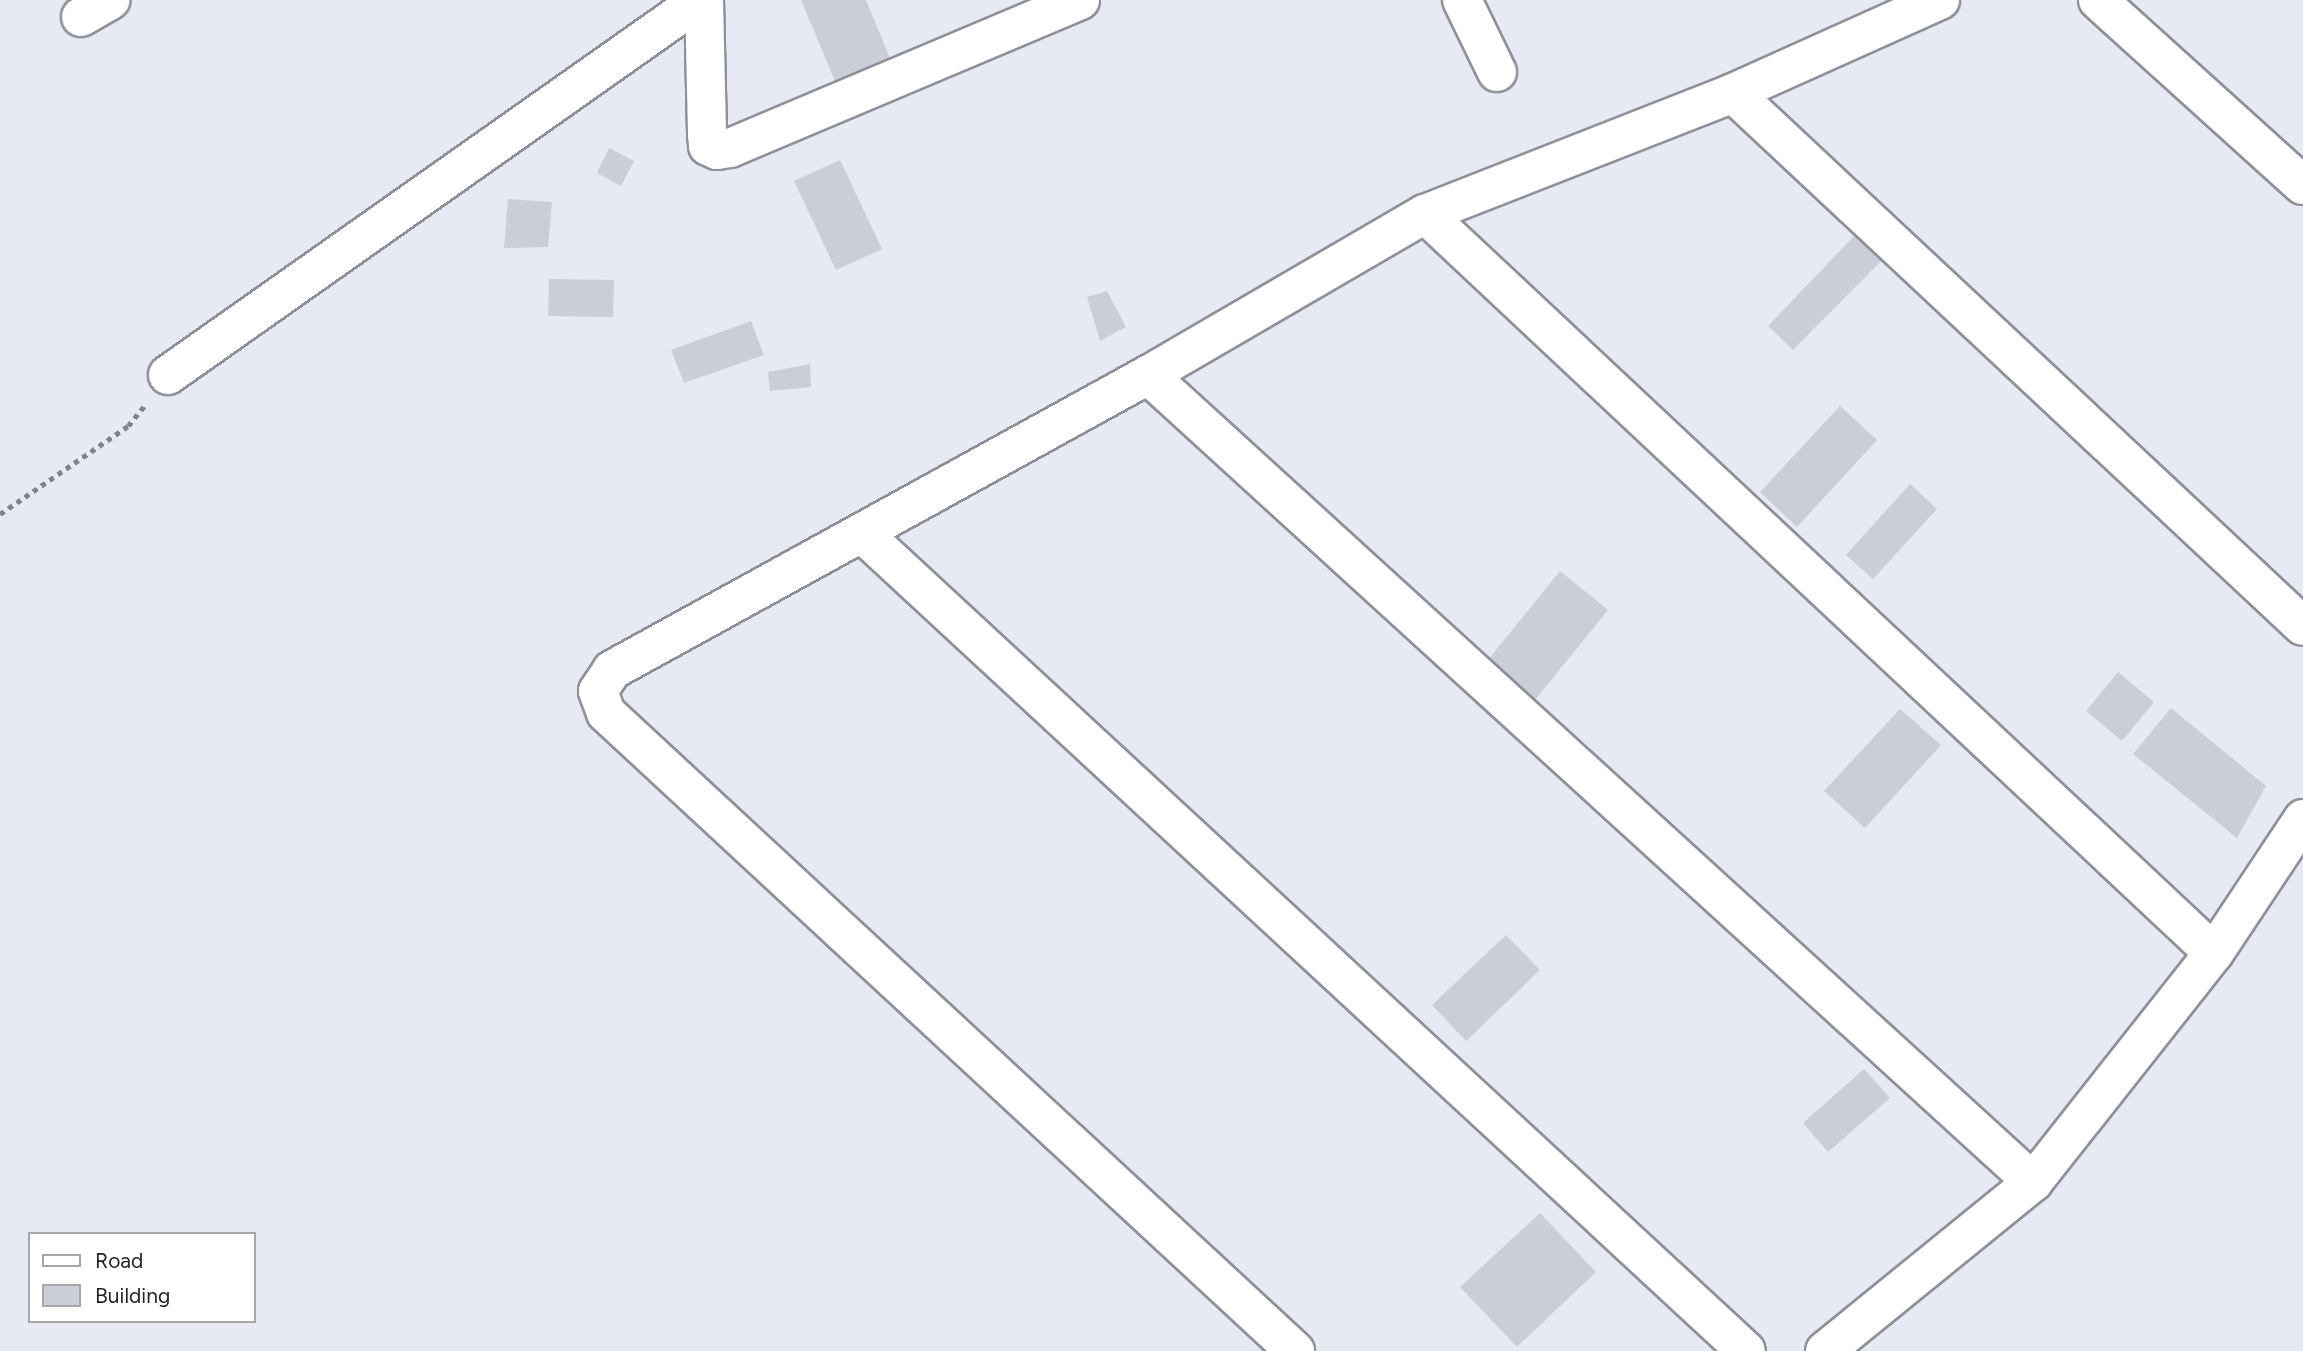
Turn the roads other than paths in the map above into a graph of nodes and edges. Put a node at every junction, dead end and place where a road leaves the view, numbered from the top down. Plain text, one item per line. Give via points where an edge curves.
1 (702, 0) edge
2 (1080, 0) edge
3 (1462, 0) edge
4 (1940, 0) edge
5 (2098, 0) edge
6 (1497, 72) dead end
7 (1733, 93) junction
8 (2303, 185) edge
9 (1425, 214) junction
10 (168, 375) road end
11 (1148, 376) junction
12 (862, 533) junction
13 (2303, 626) edge
14 (2303, 819) edge
15 (2214, 953) junction
16 (2033, 1182) junction
17 (1295, 1351) edge
18 (1746, 1351) edge
19 (1825, 1351) edge

1 - 2 street via 707,134 709,146 717,149 730,148
1 - 10 street
3 - 6 street
4 - 7 street
5 - 8 street
7 - 9 street
7 - 13 street
9 - 11 street
9 - 15 street
11 - 12 street
11 - 16 street
12 - 17 street via 612,670 597,691 606,713
12 - 18 street
14 - 15 street
15 - 16 street
16 - 19 street

